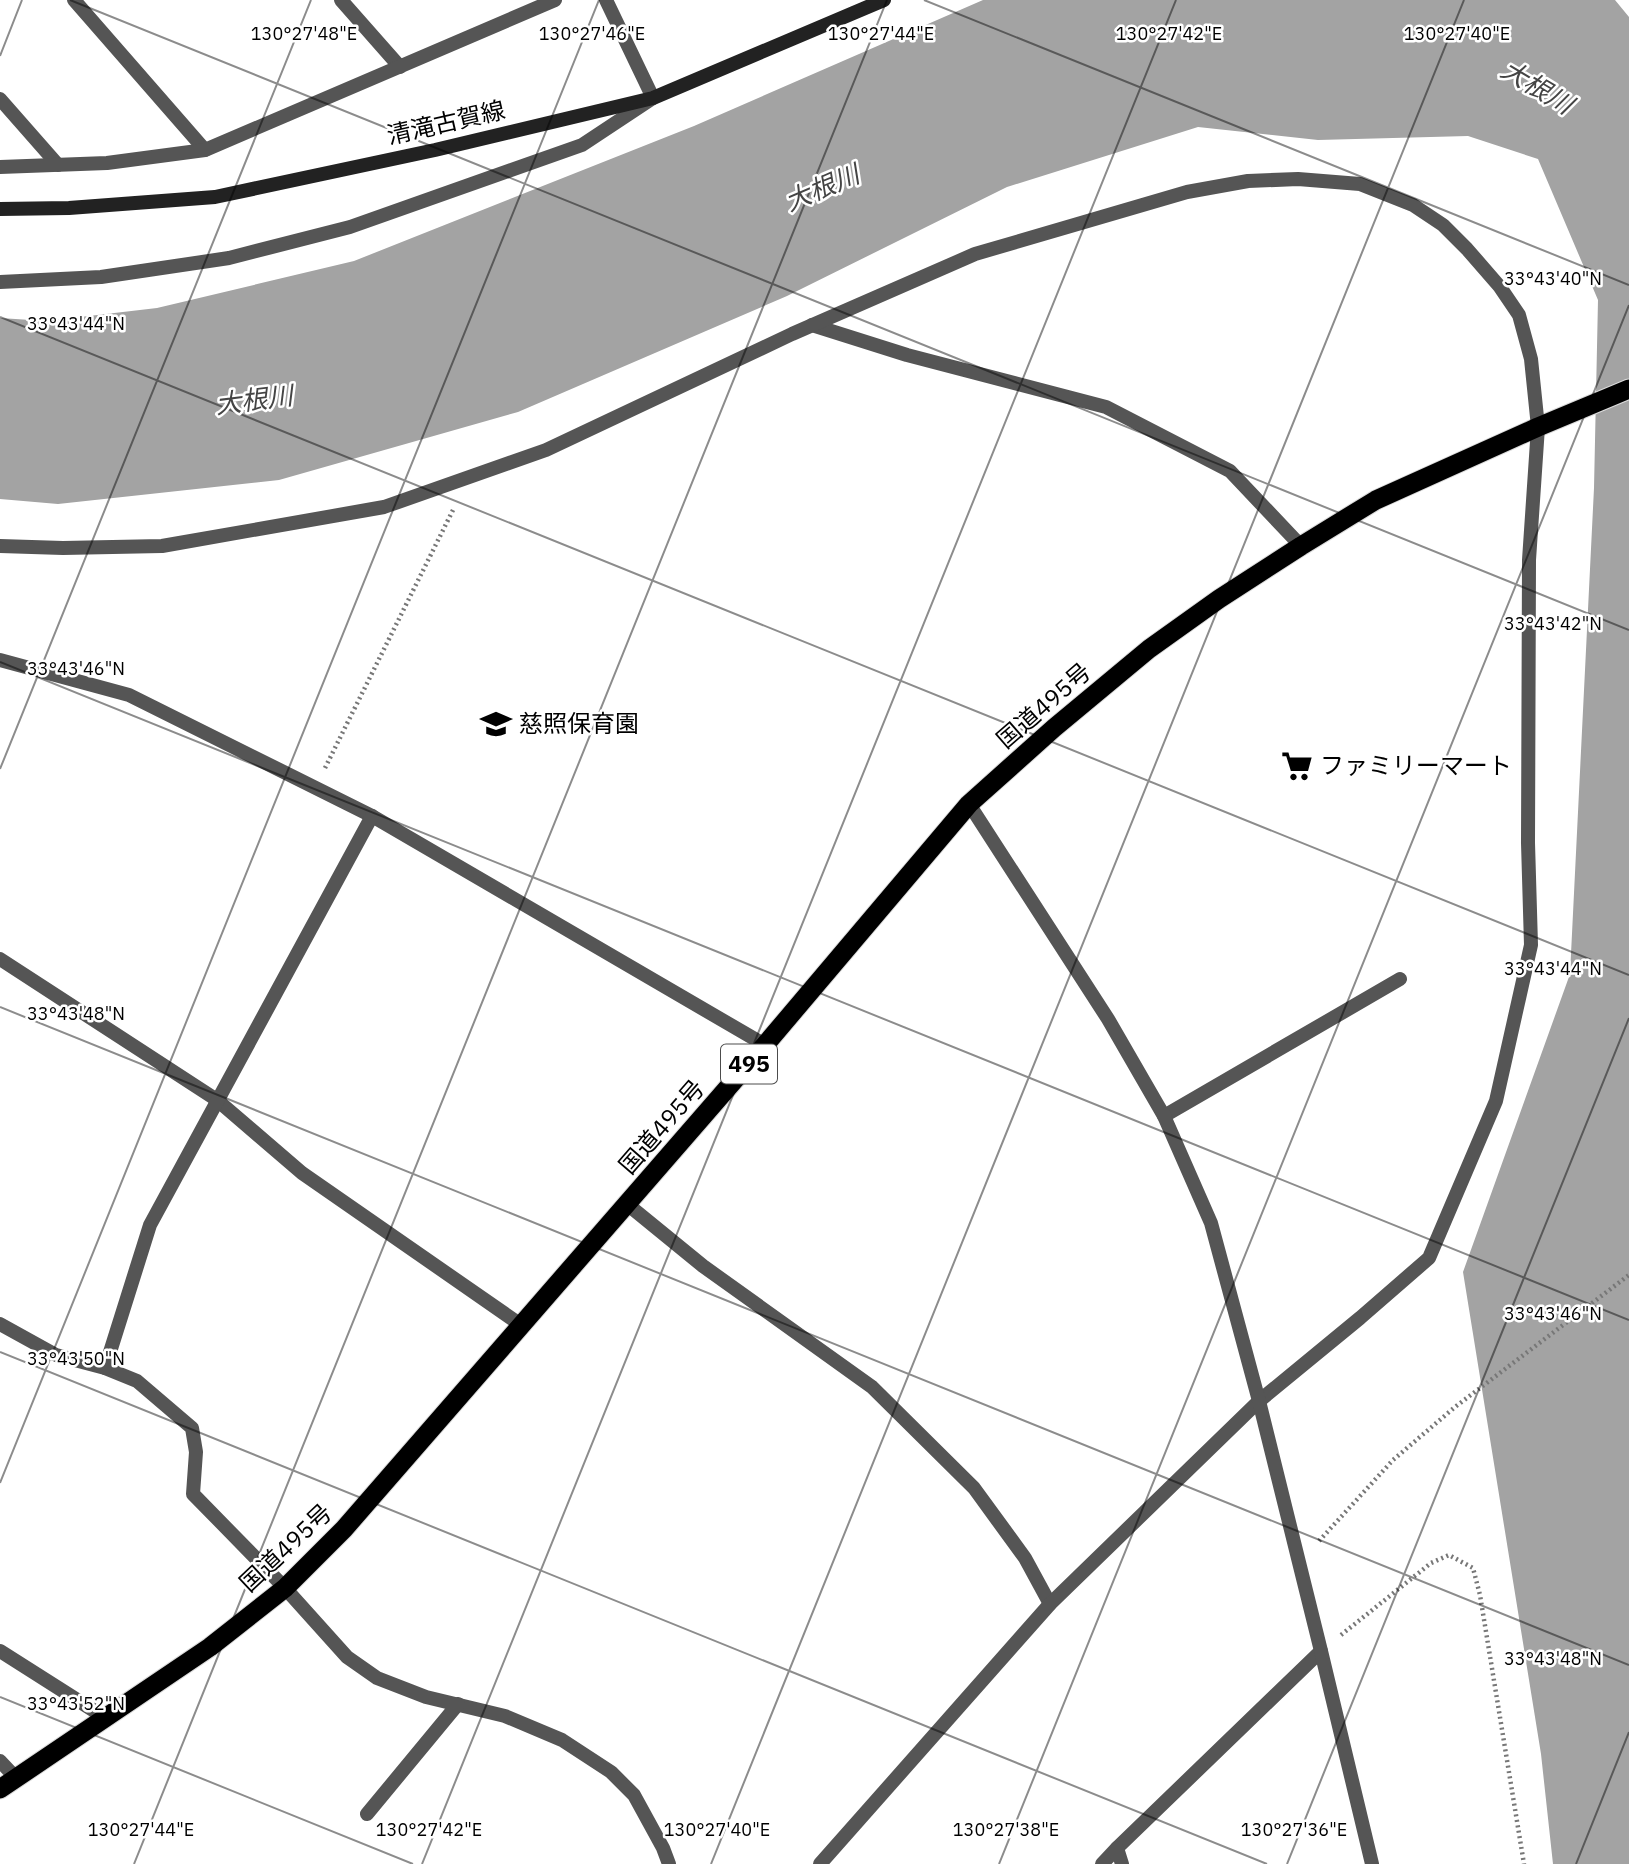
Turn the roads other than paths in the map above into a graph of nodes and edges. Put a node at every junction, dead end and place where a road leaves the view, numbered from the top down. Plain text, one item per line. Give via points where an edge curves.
1 (74, 0) edge
2 (341, 0) edge
3 (555, 0) edge
4 (606, 0) edge
5 (884, 0) edge
6 (400, 67) junction
7 (653, 98) junction
8 (0, 99) edge
9 (205, 150) junction
10 (58, 165) junction
11 (0, 167) edge
12 (0, 209) edge
13 (0, 282) edge
14 (812, 325) junction
15 (1629, 389) edge
16 (1538, 427) junction
17 (0, 546) edge
18 (1301, 546) junction
19 (0, 660) edge
20 (969, 804) junction
21 (372, 816) junction
22 (0, 959) edge
23 (1400, 979) dead end
24 (765, 1045) junction
25 (217, 1100) junction
26 (1164, 1116) junction
27 (627, 1204) junction
28 (0, 1324) edge
29 (521, 1325) junction
30 (105, 1368) junction
31 (1259, 1401) junction
32 (285, 1588) junction
33 (1050, 1604) junction
34 (0, 1651) edge
35 (1321, 1651) junction
36 (458, 1704) junction
37 (104, 1717) junction
38 (0, 1760) edge
39 (8, 1784) edge
40 (367, 1814) dead end
41 (1117, 1848) junction
42 (669, 1864) edge
43 (820, 1864) edge
44 (1102, 1864) edge
45 (1122, 1864) edge
46 (1371, 1864) edge

1 - 9 street
2 - 6 street
3 - 6 street
4 - 7 street
5 - 7 main road, 清滝古賀線
6 - 9 street
7 - 12 main road, 清滝古賀線 via 215,197
7 - 13 street via 582,145 350,227 229,258 101,277
8 - 10 street
9 - 10 street
10 - 11 street
14 - 16 street via 975,254 1186,192 1248,181 1360,184 1413,205 1443,225 1500,287 1519,315 1531,359
14 - 17 street via 546,450 384,507 162,546
14 - 18 street via 1107,407 1230,471
15 - 16 highway, 国道495号 / 495
16 - 18 highway, 国道495号 / 495 via 1376,500
16 - 31 street via 1529,560 1531,945 1496,1101 1429,1258
18 - 20 highway, 国道495号 / 495 via 1149,649
19 - 21 street via 129,695
20 - 24 highway, 国道495号 / 495
20 - 26 street via 1108,1019
21 - 24 street
21 - 25 street
22 - 25 street
23 - 26 street
24 - 27 highway, 国道495号 / 495
25 - 29 street via 302,1173
25 - 30 street via 150,1225
26 - 31 street via 1211,1223
27 - 29 highway, 国道495号 / 495
27 - 33 street via 703,1266 873,1387 974,1489 1025,1558
28 - 30 street via 56,1355
29 - 32 highway, 国道495号 / 495 via 344,1529
30 - 32 street via 137,1381 192,1428 193,1494
31 - 33 street
31 - 35 street
32 - 36 street via 347,1657 377,1678
32 - 37 highway, 国道495号 / 495 via 211,1647
33 - 43 street
34 - 37 street
35 - 41 street
35 - 46 street
36 - 40 street
36 - 42 street via 505,1716 562,1740 611,1772 634,1795
37 - 39 highway, 国道495号 / 495
38 - 39 street
41 - 44 street
41 - 45 street

